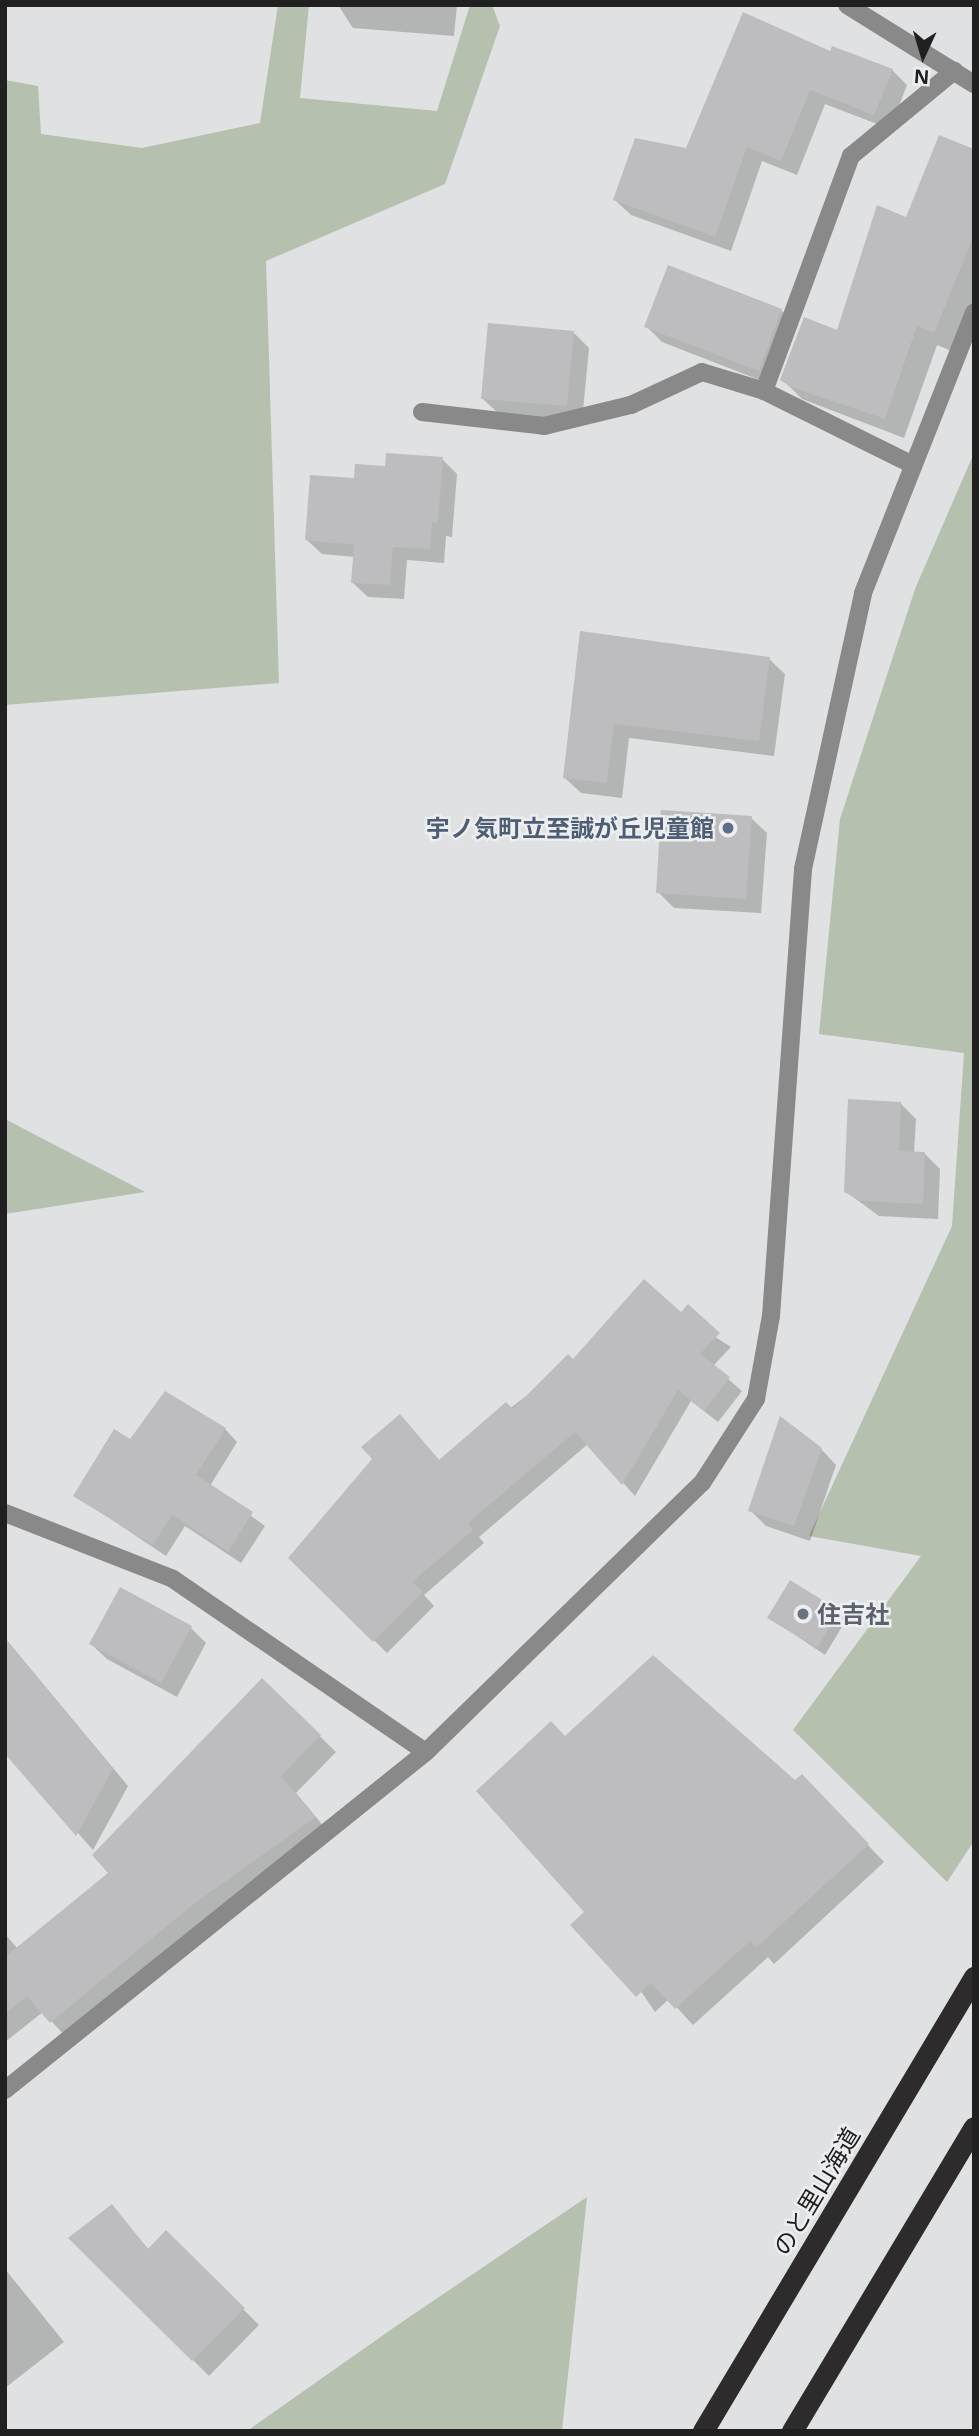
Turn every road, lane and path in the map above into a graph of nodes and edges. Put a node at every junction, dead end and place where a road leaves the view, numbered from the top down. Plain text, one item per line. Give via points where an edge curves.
1 (847, 5) edge
2 (954, 71) junction
3 (974, 84) edge
4 (974, 312) edge
5 (764, 391) junction
6 (422, 412) dead end
7 (913, 465) junction
8 (5, 1513) edge
9 (426, 1752) junction
10 (974, 1977) edge
11 (5, 2090) edge
12 (974, 2127) edge
13 (703, 2431) edge
14 (792, 2431) edge

1 - 2 street
2 - 3 street
2 - 5 street via 851,156
4 - 7 street
5 - 6 street via 702,372 631,405 544,425
5 - 7 street
7 - 9 street via 863,593 803,869 771,1316 756,1399 702,1483
8 - 9 street via 173,1579
9 - 11 street
10 - 13 highway, のと里山海道
12 - 14 highway

